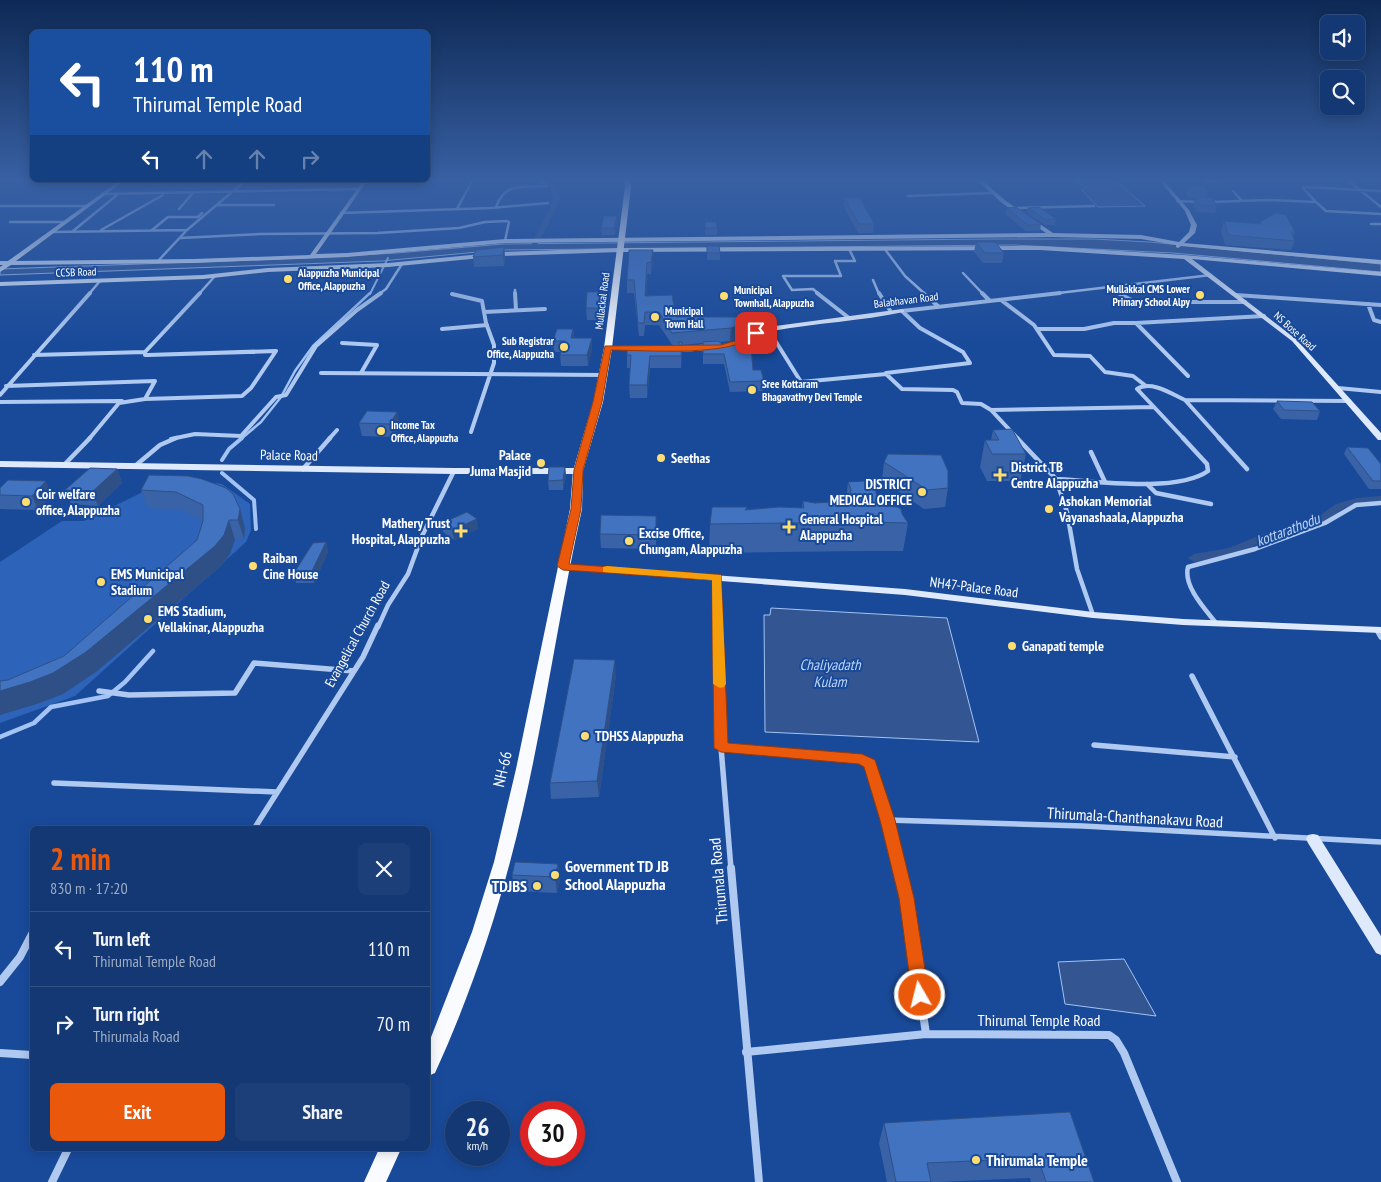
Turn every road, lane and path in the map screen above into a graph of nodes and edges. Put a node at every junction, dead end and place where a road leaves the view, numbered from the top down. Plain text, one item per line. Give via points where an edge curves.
1 (46, 236) edge
2 (234, 236) edge
3 (325, 236) edge
4 (506, 236) edge
5 (865, 236) edge
6 (1116, 236) edge
7 (1188, 236) edge
8 (180, 238) joint
9 (620, 239) junction
10 (505, 241) junction
11 (1178, 244) junction
12 (884, 248) junction
13 (620, 249) junction
14 (850, 249) junction
15 (312, 256) junction
16 (1183, 256) junction
17 (158, 261) junction
18 (1381, 262) edge
19 (402, 264) junction
20 (4, 265) edge
21 (963, 273) dead end
22 (1381, 274) edge
23 (1211, 275) junction
24 (215, 276) junction
25 (873, 280) dead end
26 (100, 281) junction
27 (0, 284) edge
28 (1108, 286) junction
29 (515, 290) dead end
30 (452, 294) dead end
31 (1236, 295) junction
32 (1002, 300) junction
33 (990, 301) junction
34 (1245, 302) junction
35 (1368, 304) junction
36 (1381, 305) edge
37 (938, 306) junction
38 (545, 309) dead end
39 (516, 310) junction
40 (902, 311) junction
41 (484, 312) junction
42 (890, 312) junction
43 (1264, 316) junction
44 (848, 318) junction
45 (1381, 322) edge
46 (1136, 323) junction
47 (487, 325) junction
48 (442, 329) dead end
49 (1037, 329) junction
50 (768, 330) junction
51 (342, 343) dead end
52 (721, 347) junction
53 (608, 348) junction
54 (647, 348) edge
55 (657, 348) edge
56 (730, 351) edge
57 (145, 352) junction
58 (34, 355) junction
59 (321, 373) dead end
60 (361, 374) junction
61 (490, 374) junction
62 (886, 374) junction
63 (602, 375) junction
64 (1188, 376) dead end
65 (6, 386) junction
66 (1146, 386) junction
67 (1338, 388) junction
68 (1381, 392) edge
69 (0, 395) edge
70 (145, 399) junction
71 (1185, 400) junction
72 (123, 401) junction
73 (1350, 401) junction
74 (0, 402) edge
75 (1154, 407) junction
76 (991, 410) junction
77 (337, 430) dead end
78 (471, 432) dead end
79 (1381, 438) edge
80 (1090, 452) dead end
81 (0, 464) edge
82 (65, 464) junction
83 (135, 466) junction
84 (303, 469) junction
85 (1247, 469) dead end
86 (578, 470) junction
87 (454, 471) junction
88 (1056, 479) junction
89 (1105, 482) junction
90 (1147, 484) junction
91 (1211, 504) dead end
92 (1381, 504) edge
93 (563, 566) junction
94 (717, 578) junction
95 (1093, 615) junction
96 (1216, 623) junction
97 (1380, 632) edge
98 (354, 671) junction
99 (1192, 676) dead end
100 (99, 691) dead end
101 (1094, 745) dead end
102 (721, 748) junction
103 (1235, 758) junction
104 (54, 783) dead end
105 (277, 792) junction
106 (887, 820) junction
107 (256, 826) edge
108 (1275, 838) junction
109 (1313, 839) junction
110 (1381, 842) edge
111 (30, 938) edge
112 (1381, 949) edge
113 (0, 982) edge
114 (926, 1034) junction
115 (746, 1052) junction
116 (0, 1053) edge
117 (30, 1055) edge
118 (430, 1062) edge
119 (67, 1151) edge
120 (389, 1151) edge
121 (52, 1182) edge
122 (375, 1182) edge
123 (759, 1182) edge
124 (1178, 1182) edge

1 - 20 main road
2 - 8 street
3 - 15 main road
4 - 10 street
5 - 9 main road
6 - 11 main road
7 - 11 main road
8 - 17 street
9 - 10 main road
9 - 13 main road, Mullackal Road
10 - 15 main road via 423,250
11 - 16 main road
11 - 18 main road
12 - 14 main road, CCSB Road
12 - 16 main road, CCSB Road via 1030,248
12 - 37 street via 905,276
13 - 14 main road, CCSB Road
13 - 19 main road, CCSB Road via 502,254
13 - 53 main road, Mullackal Road
14 - 44 street via 855,261 835,261 841,276 783,276 792,290 813,289
15 - 17 main road
16 - 22 main road, CCSB Road
16 - 23 main road, NS Bose Road
17 - 20 main road
19 - 24 main road, CCSB Road via 268,270
19 - 83 street via 386,289 316,346 286,395 276,396 241,436 177,435 153,448
21 - 33 street
23 - 28 street, Balabhavan Road
23 - 31 main road, NS Bose Road
24 - 26 main road, CCSB Road
24 - 57 street
25 - 42 street
26 - 27 main road, CCSB Road
26 - 58 street via 58,332
28 - 32 street, Balabhavan Road
28 - 34 street via 1135,302
29 - 39 street
30 - 41 street via 480,300
31 - 34 main road, NS Bose Road
31 - 35 street
32 - 33 street, Balabhavan Road
32 - 49 street
33 - 37 street, Balabhavan Road
34 - 43 main road, NS Bose Road
35 - 36 street
35 - 45 street via 1374,320
37 - 40 street, Balabhavan Road
38 - 39 street
39 - 41 street
40 - 42 main road, Balabhavan Road
40 - 62 street via 928,333 963,352 970,363
41 - 47 street
42 - 44 main road, Balabhavan Road
43 - 46 street
43 - 67 main road, NS Bose Road via 1294,340
44 - 50 main road, Balabhavan Road
46 - 49 street via 1114,323 1084,329
46 - 64 street
47 - 48 street
47 - 61 street via 494,345
49 - 66 street via 1054,355 1090,356 1105,372 1134,376
50 - 52 main road, Balabhavan Road
50 - 62 street via 801,382
51 - 60 street via 377,345
52 - 55 main road, Balabhavan Road
52 - 56 street via 722,351
53 - 54 main road
53 - 63 main road, Mullackal Road
57 - 58 street
57 - 70 street via 144,355 276,350 242,396
58 - 65 street
59 - 60 street
60 - 61 street
61 - 63 street
61 - 78 street
62 - 76 street via 902,389 953,390 962,403 981,404
63 - 86 main road, Mullackal Road via 598,402
65 - 69 street
65 - 70 street via 155,381
66 - 71 street
66 - 75 street via 1137,389
67 - 68 street
67 - 73 main road, NS Bose Road
70 - 72 street
71 - 73 street
71 - 85 street
72 - 74 street
72 - 82 street
73 - 79 main road, NS Bose Road
75 - 76 street
75 - 90 street via 1207,464 1208,470 1197,479
76 - 88 street
77 - 84 street
80 - 89 street
81 - 82 main road, Palace Road
82 - 83 main road, Palace Road
83 - 84 main road, Palace Road
84 - 87 main road, Palace Road
86 - 87 main road, Palace Road
86 - 93 main road, NH-66 via 576,509
87 - 98 street, Evangelical Church Road via 422,536 408,574
88 - 89 street
88 - 95 street via 1067,512 1077,570
89 - 90 street
90 - 91 street via 1156,493
92 - 96 street via 1356,505 1325,523 1273,543 1188,567 1186,576 1192,590
93 - 94 main road, NH47-Palace Road
93 - 118 main road, NH-66 via 548,654 502,862 478,940
94 - 95 main road, NH47-Palace Road via 905,592
94 - 102 street, Thirumala Road
95 - 96 main road, NH47-Palace Road
96 - 97 main road, NH47-Palace Road
98 - 100 street via 254,662 236,693 129,695
98 - 105 street, Evangelical Church Road
99 - 103 street
101 - 103 street
102 - 106 street via 862,759 870,764 873,771
102 - 115 street, Thirumala Road
103 - 108 street
104 - 105 street
105 - 107 street, Evangelical Church Road
106 - 108 street, Thirumala-Chanthanakavu Road via 1083,826
106 - 114 street via 906,898
108 - 109 street, Thirumala-Chanthanakavu Road
109 - 110 street, Thirumala-Chanthanakavu Road
109 - 112 main road
111 - 113 street
114 - 115 street, Thirumal Temple Road
114 - 124 street, Thirumal Temple Road via 1109,1035 1124,1053
115 - 123 street, Thirumala Road
116 - 117 street
119 - 121 street
120 - 122 main road

